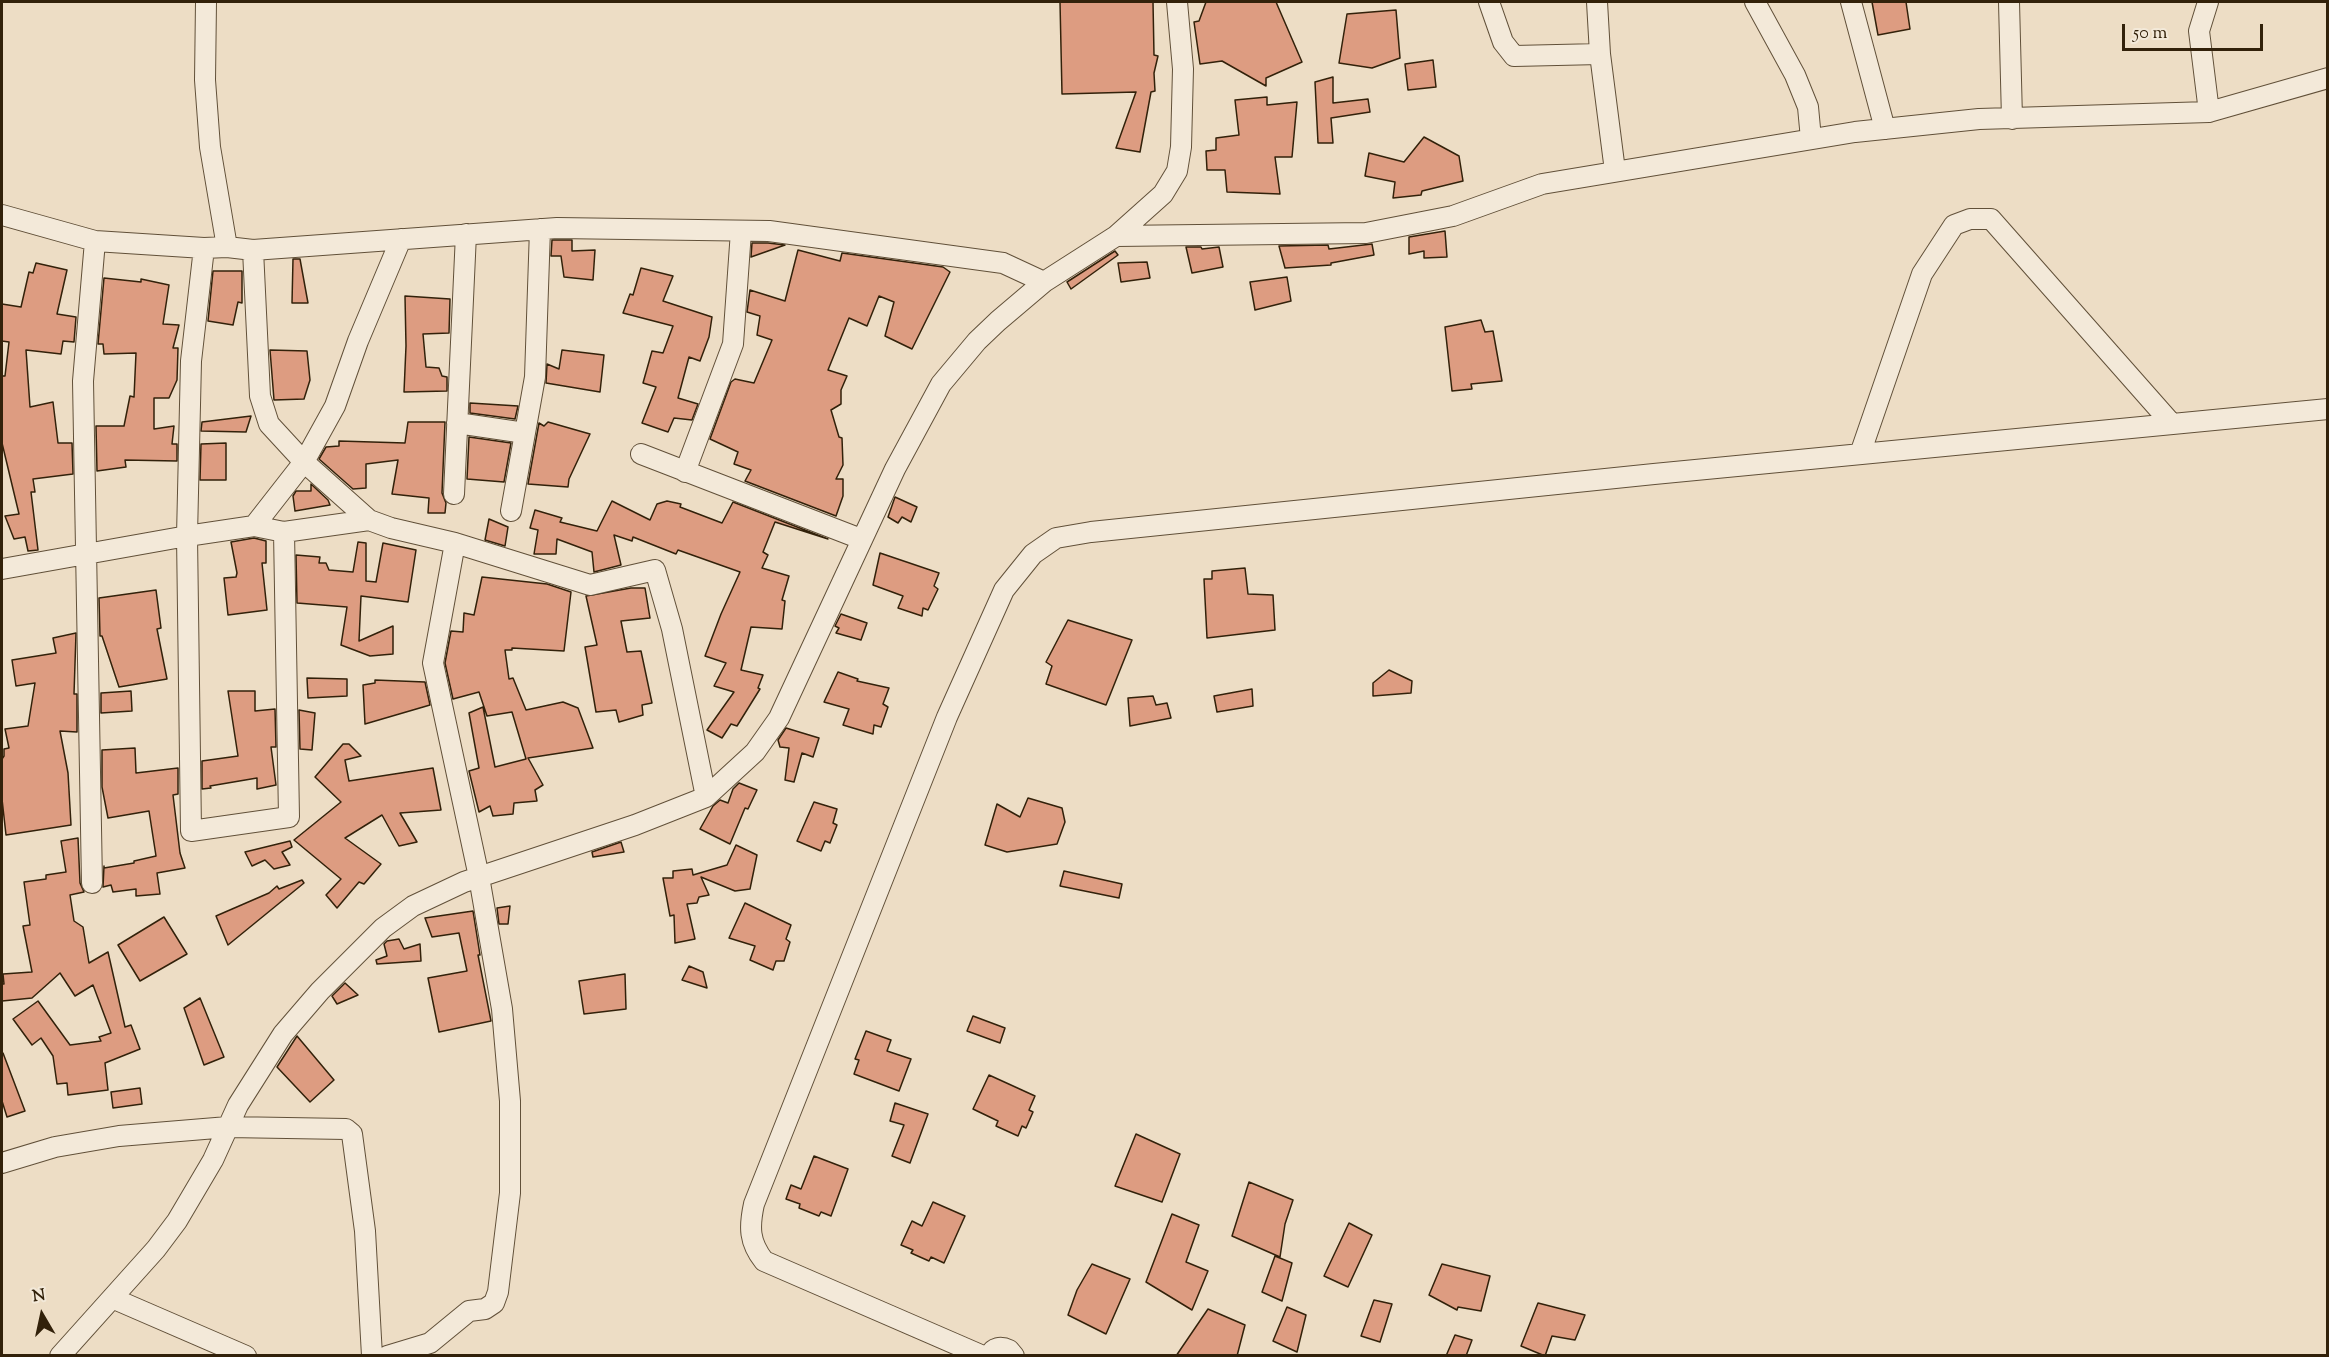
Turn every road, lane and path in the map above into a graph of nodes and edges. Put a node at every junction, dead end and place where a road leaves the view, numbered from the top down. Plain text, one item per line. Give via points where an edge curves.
1 (206, 2) edge
2 (1177, 2) edge
3 (1489, 2) edge
4 (1597, 2) edge
5 (1755, 2) edge
6 (1851, 2) edge
7 (2009, 2) edge
8 (2208, 2) edge
9 (1600, 54) junction
10 (2328, 78) edge
11 (2209, 112) junction
12 (2012, 119) junction
13 (1885, 129) junction
14 (1811, 139) junction
15 (1615, 171) junction
16 (2, 215) edge
17 (540, 229) junction
18 (741, 231) junction
19 (466, 234) junction
20 (1116, 236) junction
21 (401, 239) junction
22 (94, 241) junction
23 (227, 247) junction
24 (204, 248) junction
25 (253, 250) junction
26 (1044, 282) junction
27 (2328, 409) edge
28 (457, 423) junction
29 (2172, 424) junction
30 (525, 433) junction
31 (641, 454) dead end
32 (1860, 454) junction
33 (304, 462) junction
34 (685, 472) junction
35 (454, 494) dead end
36 (511, 511) dead end
37 (369, 520) junction
38 (254, 526) junction
39 (284, 532) junction
40 (187, 536) junction
41 (861, 539) junction
42 (455, 543) junction
43 (85, 553) junction
44 (2, 569) edge
45 (706, 797) junction
46 (479, 877) junction
47 (92, 883) dead end
48 (228, 1127) junction
49 (2, 1163) edge
50 (112, 1298) junction
51 (431, 1349) edge
52 (60, 1356) edge
53 (246, 1356) edge
54 (372, 1356) edge
55 (387, 1356) edge
56 (982, 1356) edge
57 (989, 1356) edge
58 (1014, 1356) edge

1 - 23 street via 205,80 210,147
2 - 20 street via 1183,69 1181,147 1176,171 1163,194
3 - 9 street via 1503,42 1514,56
4 - 9 street
5 - 14 street via 1795,75 1808,107
6 - 13 street
7 - 12 street
8 - 11 street via 2199,31
9 - 15 street
10 - 11 street
11 - 12 street
12 - 13 street
13 - 14 street
14 - 15 street
15 - 20 street via 1542,184 1453,216 1366,233
16 - 22 street
17 - 18 street
17 - 19 street
17 - 30 street via 535,377
18 - 26 street via 769,231 1003,263
18 - 34 street via 733,344
19 - 21 street
19 - 28 street
20 - 26 street
21 - 25 street
21 - 33 street via 335,406
22 - 24 street
22 - 43 street via 83,381
23 - 24 street
23 - 25 street
24 - 40 street via 191,361
25 - 33 street via 260,396 269,424
26 - 41 street via 977,341 941,384
27 - 29 street
28 - 30 street
28 - 35 street
29 - 32 street
29 - 32 street via 1991,219 1970,219 1954,225 1922,274
30 - 36 street
31 - 34 street
32 - 56 street via 1091,532 1056,538 1033,554 1004,590 947,717 749,1223 751,1239 764,1261
33 - 37 street
33 - 38 street
34 - 41 street
37 - 39 street
37 - 42 street
38 - 39 street
38 - 40 street
39 - 40 street via 289,817 194,832
40 - 43 street
41 - 45 street via 778,718 755,752
42 - 45 street via 590,585 655,570 672,629
42 - 46 street via 433,663
43 - 44 street
43 - 47 street
45 - 46 street
46 - 48 street via 413,906 359,951 283,1034
46 - 51 street via 502,1009 510,1101 510,1194 494,1303 469,1311
48 - 49 street via 119,1136 56,1147
48 - 50 street via 177,1221
48 - 54 street via 346,1129 352,1134 365,1231
50 - 52 street
50 - 53 street
51 - 55 street
57 - 58 street via 999,1347

